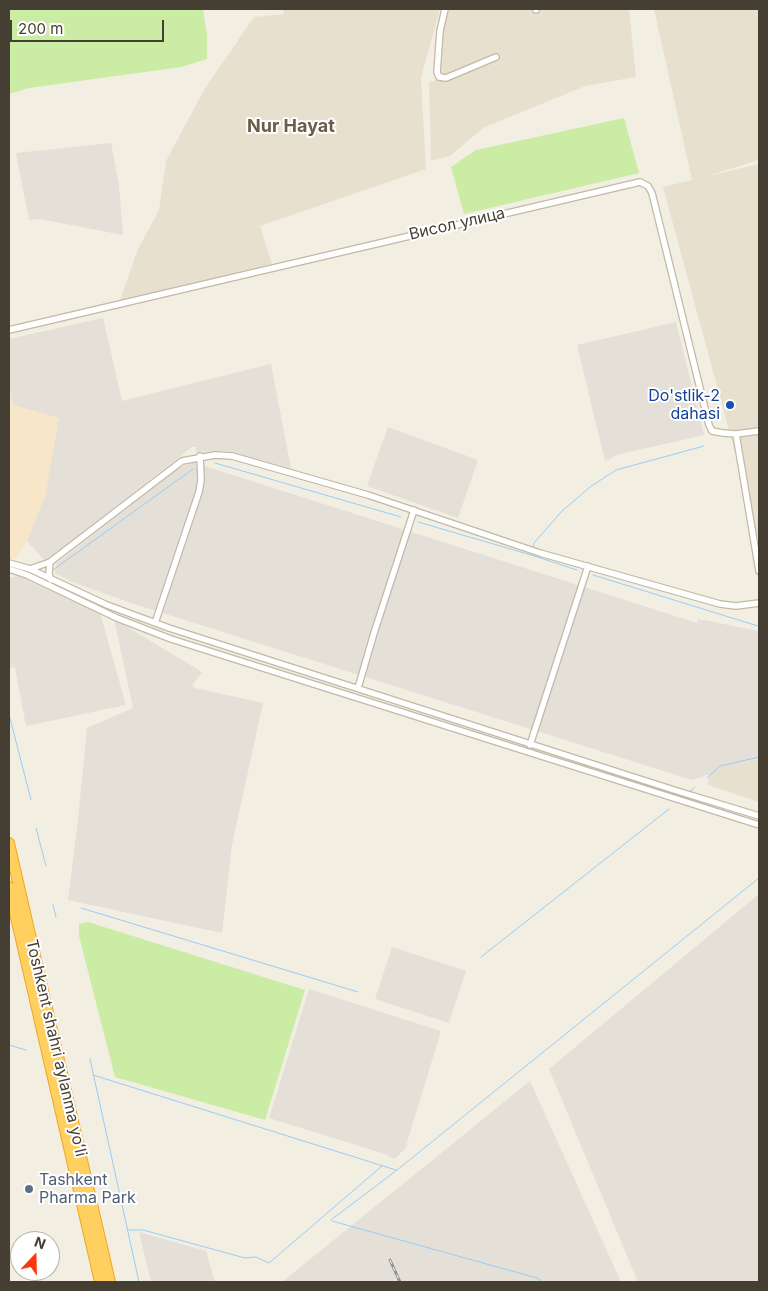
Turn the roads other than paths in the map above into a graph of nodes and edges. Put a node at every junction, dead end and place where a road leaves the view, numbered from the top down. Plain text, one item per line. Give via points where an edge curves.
1 (445, 9) edge
2 (496, 56) dead end
3 (9, 330) edge
4 (759, 431) edge
5 (736, 434) junction
6 (200, 456) junction
7 (414, 510) junction
8 (50, 562) junction
9 (9, 563) edge
10 (588, 566) junction
11 (9, 569) edge
12 (30, 569) junction
13 (759, 571) edge
14 (51, 580) junction
15 (759, 603) edge
16 (155, 624) junction
17 (285, 666) junction
18 (282, 674) junction
19 (358, 688) junction
20 (531, 743) junction
21 (528, 752) junction
22 (759, 816) edge
23 (759, 825) edge
24 (9, 843) edge
25 (9, 887) edge
26 (100, 1282) edge
27 (110, 1282) edge

1 - 2 street via 440,31 439,77 446,78
3 - 5 street, Висол улица via 640,182 651,191 709,425 712,431
4 - 5 street
5 - 13 street
6 - 7 street via 232,456
6 - 8 street via 182,461
6 - 16 street via 199,492
7 - 10 street
7 - 19 street
8 - 12 street
8 - 14 street
9 - 12 street
10 - 15 street via 720,604
10 - 20 street
11 - 18 street via 27,574 148,631
12 - 14 street
14 - 16 street
16 - 17 street
17 - 18 street
17 - 19 street
18 - 21 street
19 - 20 street
20 - 21 street
20 - 22 street
21 - 23 street
24 - 27 highway, Toshkent shahri aylanma yoʻli
25 - 26 highway, Toshkent shahri aylanma yoʻli

